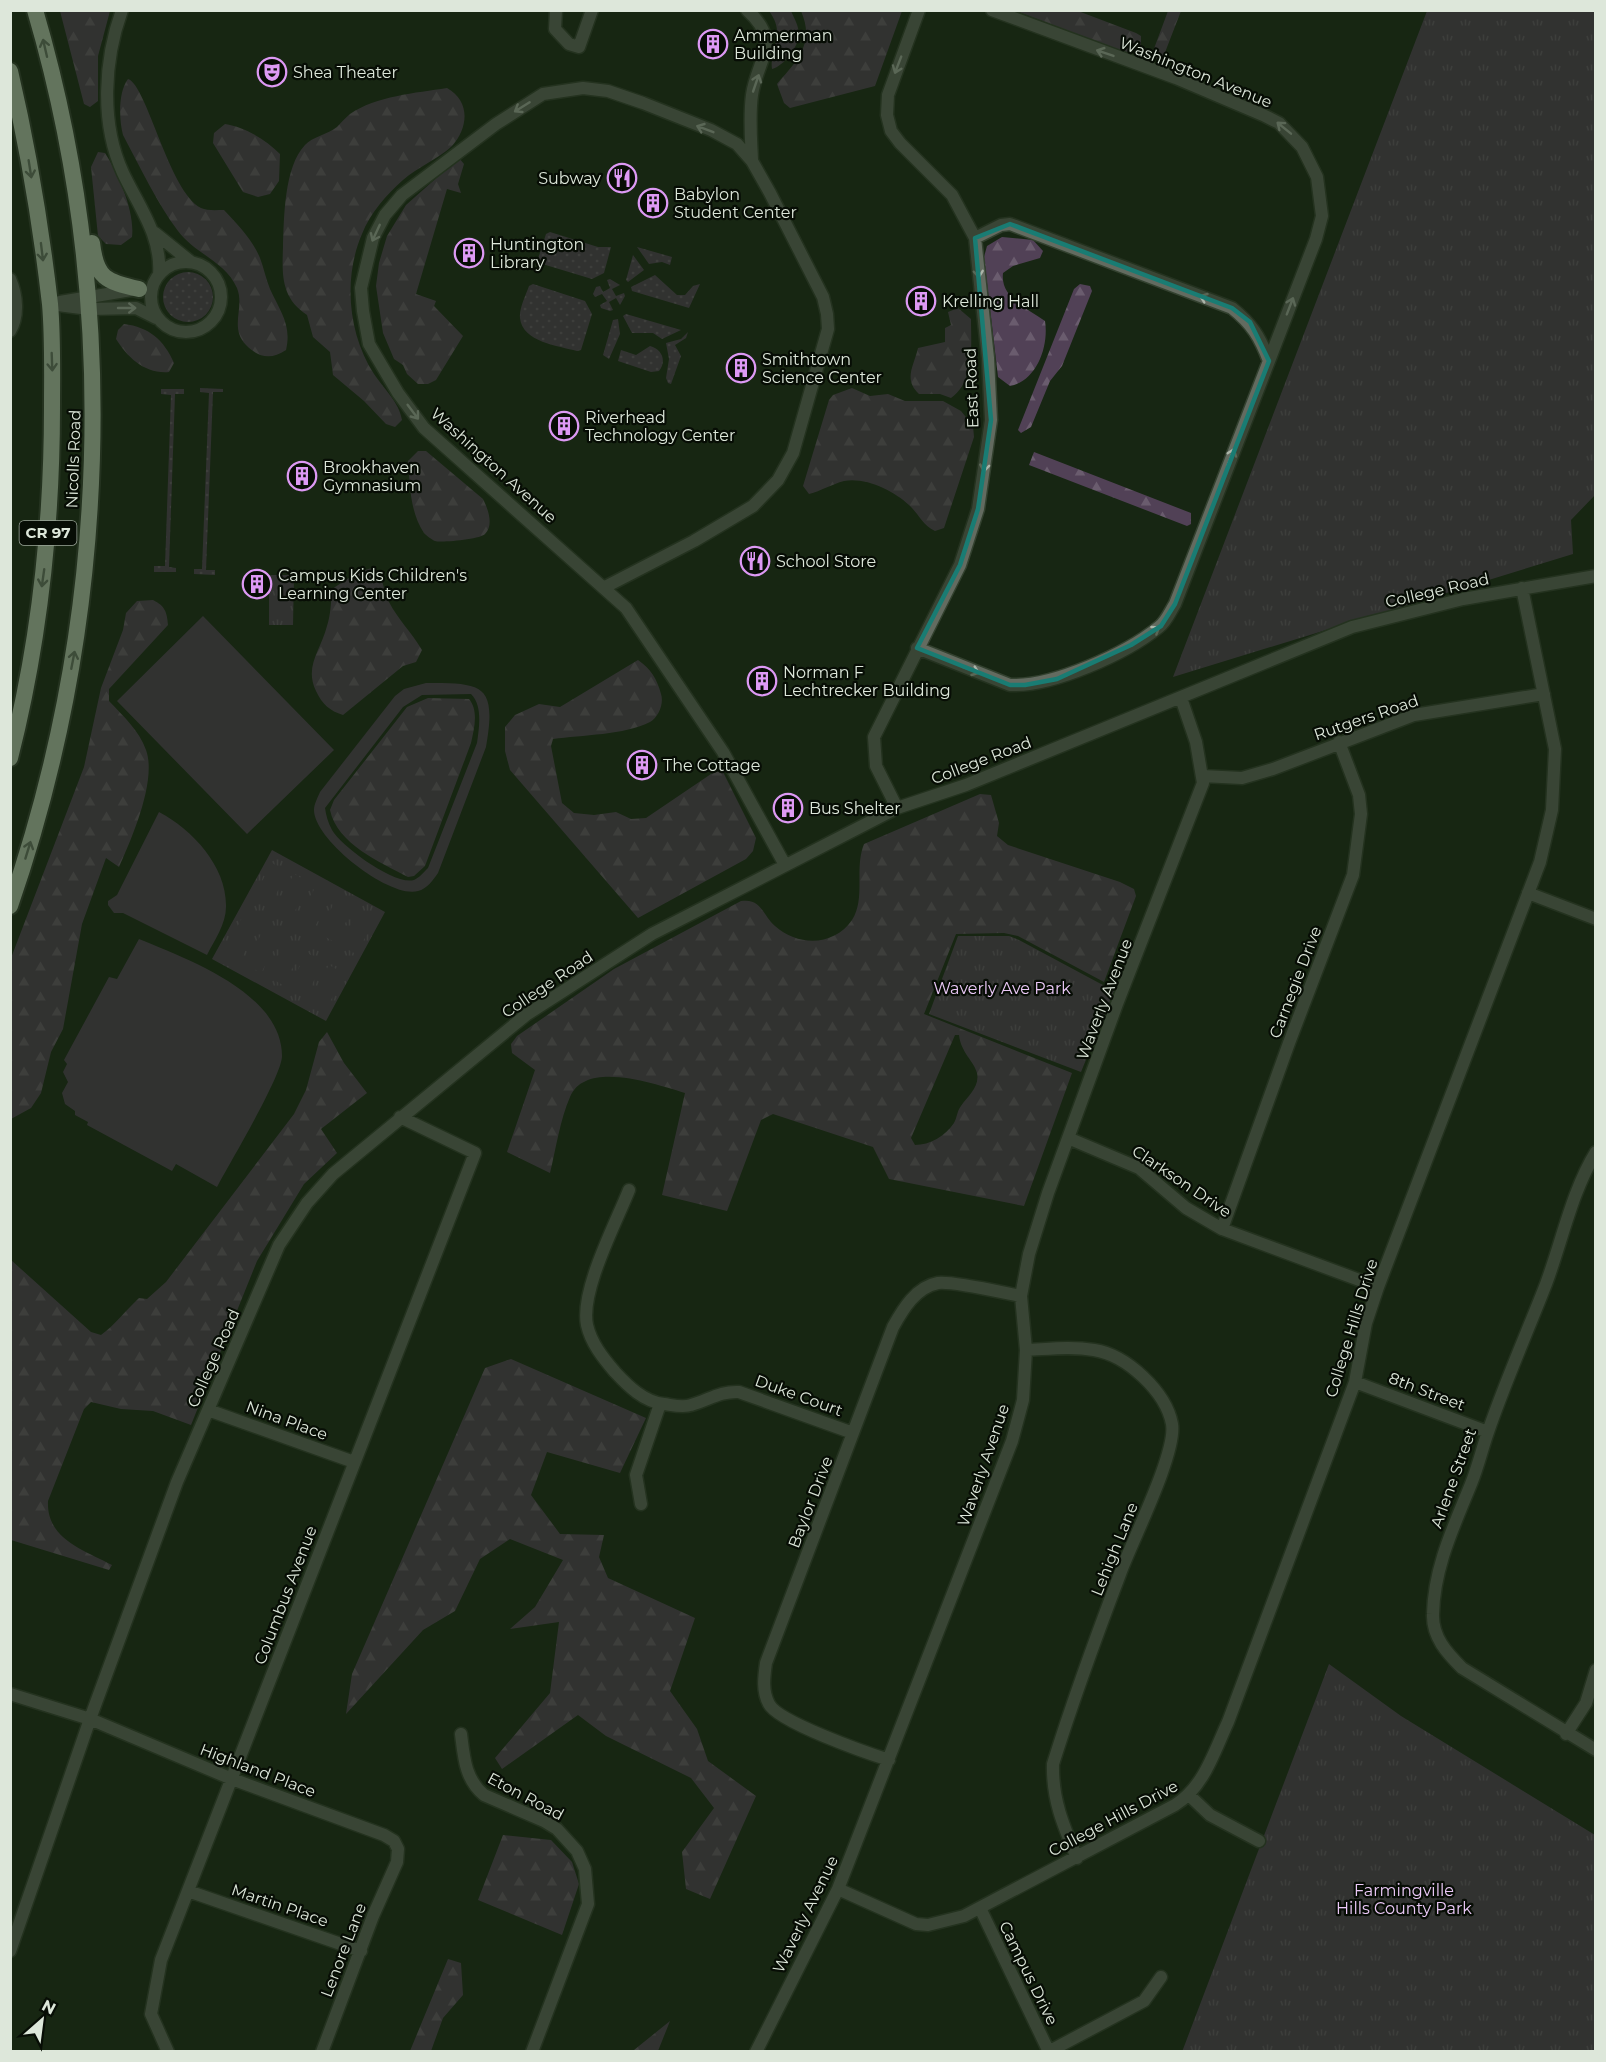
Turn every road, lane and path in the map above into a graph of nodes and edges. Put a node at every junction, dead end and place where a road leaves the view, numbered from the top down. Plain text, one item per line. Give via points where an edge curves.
1 (35, 10) edge
2 (122, 10) edge
3 (556, 10) edge
4 (592, 10) edge
5 (747, 10) edge
6 (919, 10) edge
7 (992, 10) edge
8 (10, 71) edge
9 (54, 85) junction
10 (752, 161) junction
11 (154, 233) junction
12 (975, 238) junction
13 (191, 262) junction
14 (158, 277) junction
15 (10, 279) edge
16 (140, 289) junction
17 (88, 303) junction
18 (50, 304) junction
19 (159, 320) junction
20 (10, 332) edge
21 (1269, 361) junction
22 (1596, 576) edge
23 (605, 586) junction
24 (1522, 588) junction
25 (917, 648) junction
26 (1544, 693) junction
27 (1181, 698) junction
28 (1339, 742) junction
29 (10, 758) edge
30 (1202, 776) junction
31 (897, 808) junction
32 (785, 865) junction
33 (1528, 893) junction
34 (10, 906) edge
35 (1596, 918) edge
36 (400, 1117) junction
37 (1068, 1138) junction
38 (1596, 1152) edge
39 (629, 1190) dead end
40 (1222, 1229) junction
41 (1378, 1287) junction
42 (1021, 1296) junction
43 (1026, 1350) junction
44 (1355, 1382) junction
45 (660, 1404) junction
46 (208, 1410) junction
47 (1488, 1432) junction
48 (853, 1433) junction
49 (354, 1462) junction
50 (641, 1504) dead end
51 (1596, 1670) edge
52 (10, 1694) edge
53 (90, 1719) junction
54 (461, 1734) dead end
55 (1566, 1734) junction
56 (1596, 1750) edge
57 (889, 1760) junction
58 (232, 1779) junction
59 (1190, 1796) junction
60 (1259, 1841) dead end
61 (1077, 1858) junction
62 (397, 1862) joint
63 (838, 1888) junction
64 (188, 1891) junction
65 (980, 1908) junction
66 (10, 1950) edge
67 (361, 1951) junction
68 (1161, 1977) dead end
69 (1049, 2051) edge
70 (168, 2052) edge
71 (322, 2052) edge
72 (532, 2052) edge
73 (756, 2052) edge

9 -> 1 highway, Nicolls Road / CR 97
2 - 11 street via 108,73 111,129 122,171
3 - 4 street via 555,29 579,48
10 -> 5 street, Washington Avenue via 753,93 766,56 766,38
6 -> 12 street, East Road via 888,95 886,115 900,143 952,195
21 -> 7 street, Washington Avenue via 1322,216 1317,177 1302,147 1279,123 1263,115 1176,78
8 -> 18 highway, Nicolls Road / CR 97 via 34,188
9 - 16 highway via 79,159 96,268 114,283
9 - 17 highway, Nicolls Road / CR 97 via 73,180
10 - 23 street, Washington Avenue via 827,314 828,329 793,453 778,480 753,506
10 -> 23 street, Washington Avenue via 737,144 711,130 608,91 583,88 543,94 402,195 373,238 361,288 363,311 369,344 398,393 424,428
11 - 13 street
11 - 14 street via 160,262
21 -> 12 street via 1250,322 1232,308 1010,224
12 -> 25 street, East Road via 988,358 989,440 978,509 960,565
13 - 14 street via 171,265
13 - 19 street via 216,279 222,300 219,310 214,319 197,331 176,331
14 - 16 street
14 - 19 street via 151,295
15 - 20 street via 16,292 15,324
16 - 17 street
17 - 18 street
17 -> 19 street via 146,310
34 -> 17 highway, Nicolls Road / CR 97 via 57,743 82,598 93,458
18 -> 29 highway, Nicolls Road / CR 97 via 49,520 32,650
25 -> 21 street, Washington Avenue via 1010,685 1025,685 1057,679 1131,645 1161,626 1175,604
22 - 24 street, College Road
23 - 32 street, Washington Avenue via 636,622 723,753
24 - 26 street, College Hills Drive
24 - 27 street, College Road via 1352,627
25 - 31 street, East Road via 874,737 876,766
26 - 28 street, Rutgers Road via 1414,715
26 - 33 street, College Hills Drive via 1555,749 1552,810
27 - 30 street, Waverly Avenue via 1196,742
27 - 31 street, College Road via 966,785
28 - 30 street, Rutgers Road via 1242,778
28 - 40 street, Carnegie Drive via 1359,795 1361,814 1353,875
30 - 37 street, Waverly Avenue via 1203,785
31 - 32 street, College Road
32 - 36 street, College Road via 652,934 544,1004
33 - 35 street
33 - 41 street, College Hills Drive
36 - 46 street, College Road via 333,1174 279,1245
36 - 49 street, Columbus Avenue via 475,1153
37 - 40 street, Clarkson Drive via 1138,1168 1186,1208
37 - 42 street, Waverly Avenue via 1029,1254
38 - 47 street, Arlene Street
39 - 45 street via 589,1290 588,1326 602,1356 623,1381
40 - 41 street, Clarkson Drive
41 - 44 street, College Hills Drive via 1366,1323
42 - 43 street, Waverly Avenue
42 - 48 street, Baylor Drive via 938,1283 917,1293 893,1327
43 - 57 street, Waverly Avenue via 1023,1400 1012,1441
43 - 61 street, Lehigh Lane via 1097,1350 1127,1365 1167,1403 1173,1427 1166,1458 1120,1572 1053,1764 1057,1812
44 - 47 street, 8th Street
44 - 59 street, College Hills Drive via 1228,1722
45 - 48 street, Duke Court via 690,1406 720,1393 739,1392
45 - 50 street via 636,1475
46 - 49 street, Nina Place
46 - 53 street, College Road via 177,1482
47 - 55 street, Arlene Street via 1441,1562 1432,1617 1446,1653 1462,1668
48 - 57 street, Baylor Drive via 766,1664 764,1690 768,1703 782,1717
49 - 58 street, Columbus Avenue
51 - 55 street via 1586,1704
52 - 53 street, Highland Place
53 - 58 street, Highland Place
53 - 66 street, College Road
54 - 72 street, Eton Road via 465,1768 476,1789 557,1829 577,1851 585,1869 588,1904
55 - 56 street, Arlene Street
57 - 63 street, Waverly Avenue
58 - 62 street, Highland Place via 384,1835 398,1849
58 - 64 street, Columbus Avenue
59 - 60 street via 1210,1815
59 - 61 street, College Hills Drive
61 - 65 street, College Hills Drive
62 - 67 street, Lenore Lane
63 - 65 street, College Hills Drive via 916,1924 945,1922
63 - 73 street, Waverly Avenue
64 - 67 street, Martin Place
64 - 70 street, Columbus Avenue via 161,1960 153,1997 151,2014
65 - 69 street, Campus Drive
67 - 71 street, Lenore Lane
68 - 69 street via 1144,2001

